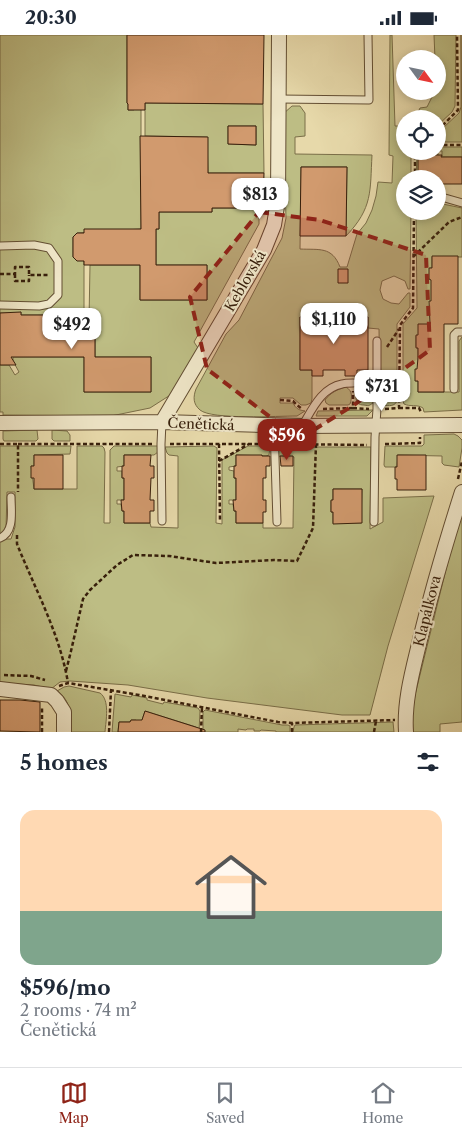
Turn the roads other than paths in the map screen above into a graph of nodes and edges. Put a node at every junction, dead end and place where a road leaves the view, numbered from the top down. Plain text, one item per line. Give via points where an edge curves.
1 (279, 35) edge
2 (368, 35) edge
3 (279, 99) junction
4 (446, 198) edge
5 (462, 203) edge
6 (0, 246) edge
7 (0, 305) edge
8 (462, 332) edge
9 (377, 341) dead end
10 (354, 383) road end
11 (454, 389) dead end
12 (162, 422) junction
13 (0, 423) edge
14 (462, 425) edge
15 (274, 426) junction
16 (302, 426) junction
17 (375, 427) junction
18 (462, 492) edge
19 (11, 497) dead end
20 (162, 521) dead end
21 (374, 521) dead end
22 (278, 522) dead end
23 (0, 537) edge
24 (0, 689) edge
25 (64, 732) edge
26 (406, 732) edge

1 - 3 street, Keblovská
2 - 3 lane via 369,101
3 - 12 street, Keblovská via 278,200 274,225 264,250
4 - 5 lane
6 - 7 lane via 49,248 58,261 58,295 49,305
8 - 11 lane via 454,335
9 - 17 lane
10 - 16 lane via 330,388
12 - 13 street, Čenětická
12 - 15 street, Čenětická
12 - 20 lane
14 - 17 street, Čenětická
15 - 16 street, Čenětická
15 - 22 lane
16 - 17 street, Čenětická
17 - 21 lane
18 - 26 street, Klapálkova via 412,670
19 - 23 lane via 10,528
24 - 25 street via 52,689 64,712

